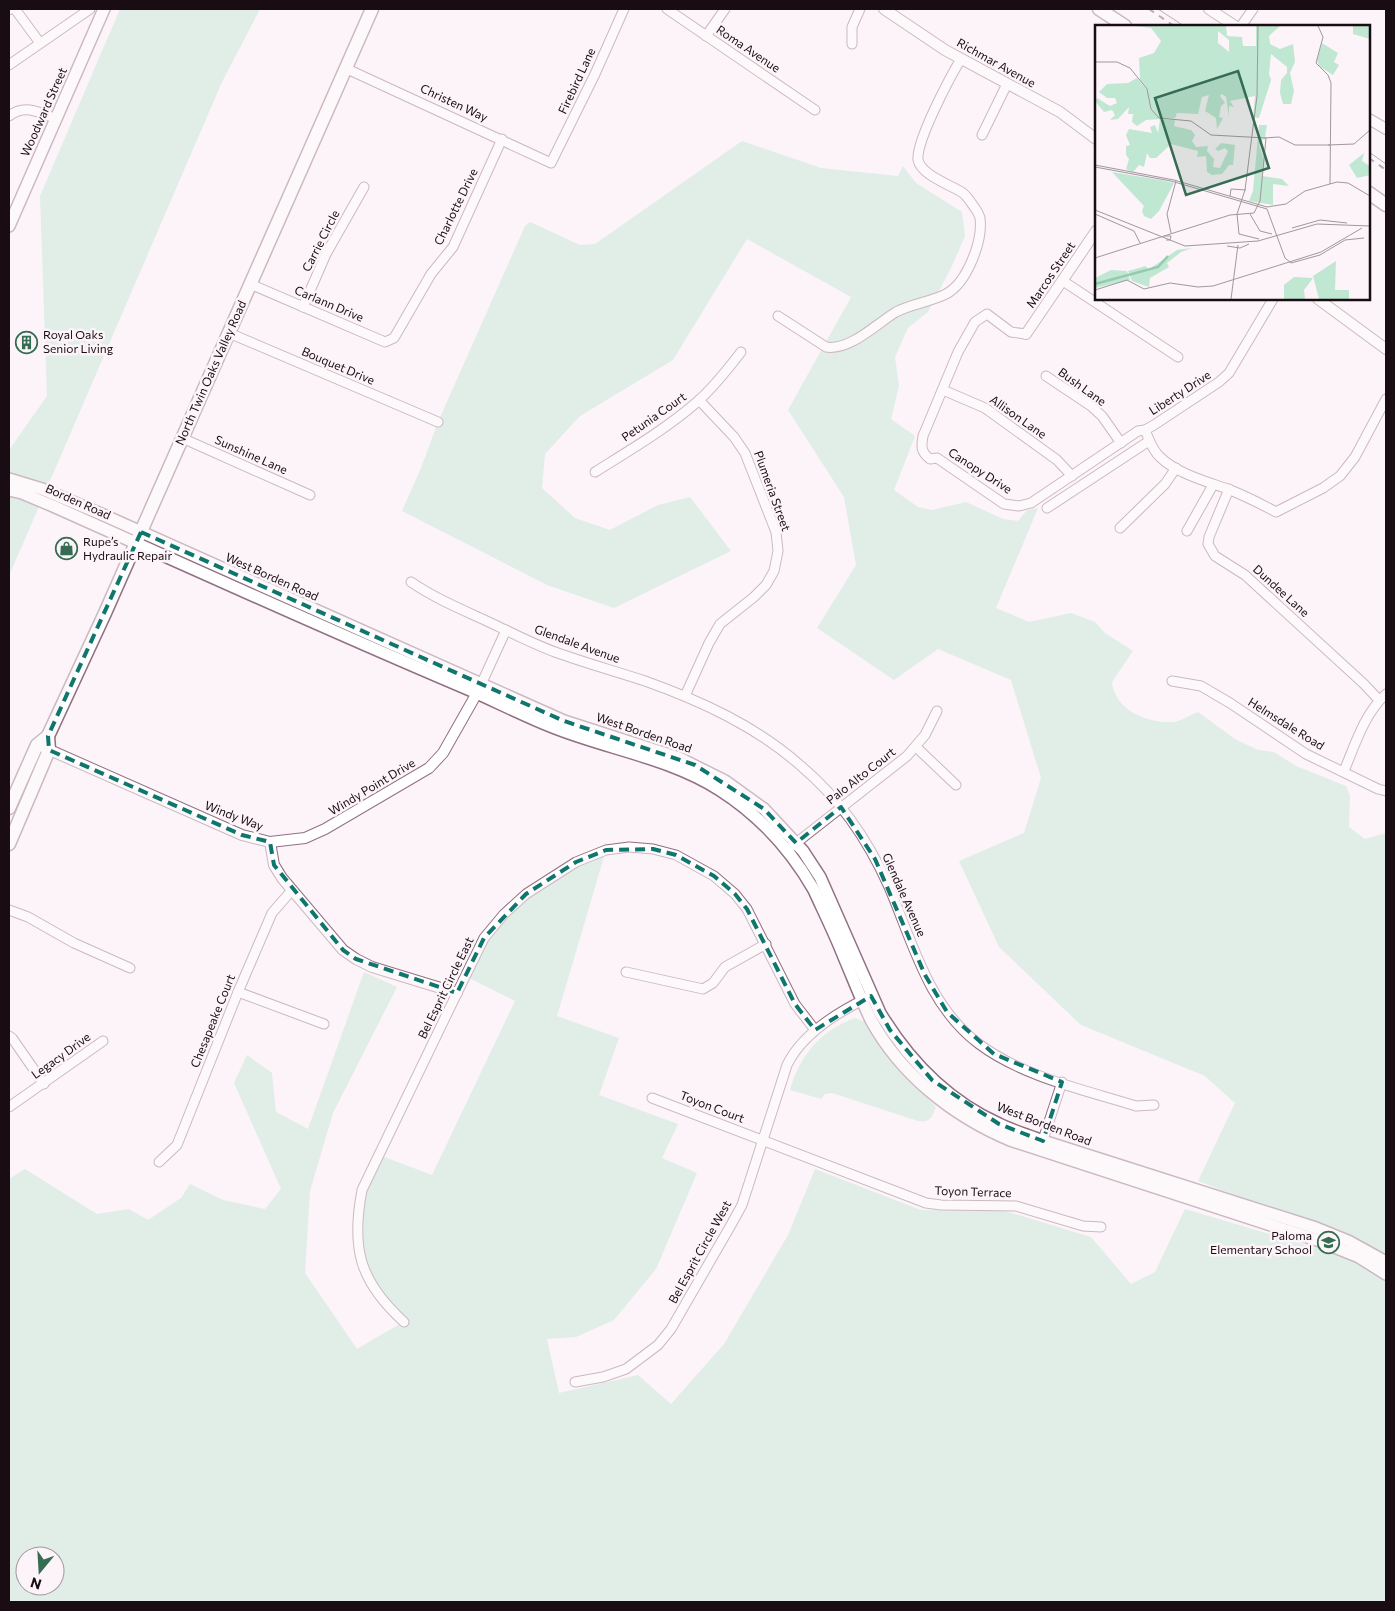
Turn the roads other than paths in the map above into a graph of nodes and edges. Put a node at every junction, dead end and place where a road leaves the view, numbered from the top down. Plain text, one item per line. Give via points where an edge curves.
1 (15, 9) edge
2 (90, 9) edge
3 (104, 9) edge
4 (372, 9) edge
5 (624, 9) edge
6 (667, 9) edge
7 (725, 9) edge
8 (860, 9) edge
9 (884, 9) edge
10 (1099, 9) edge
11 (1209, 9) edge
12 (1253, 9) edge
13 (1123, 25) edge
14 (1233, 25) edge
15 (1242, 25) edge
16 (706, 36) junction
17 (40, 43) junction
18 (852, 44) dead end
19 (961, 59) junction
20 (9, 64) edge
21 (345, 68) junction
22 (1007, 84) junction
23 (815, 110) dead end
24 (9, 116) edge
25 (56, 119) junction
26 (1370, 120) edge
27 (1386, 129) edge
28 (982, 135) dead end
29 (1095, 138) edge
30 (502, 139) junction
31 (551, 163) joint
32 (364, 187) dead end
33 (1370, 194) edge
34 (1386, 205) edge
35 (9, 226) edge
36 (1095, 233) edge
37 (1063, 281) junction
38 (250, 284) junction
39 (1272, 300) edge
40 (1319, 300) edge
41 (303, 307) junction
42 (778, 316) dead end
43 (229, 333) junction
44 (1026, 334) joint
45 (396, 335) joint
46 (1386, 349) edge
47 (741, 352) dead end
48 (1178, 357) dead end
49 (1046, 376) dead end
50 (943, 390) junction
51 (1386, 399) edge
52 (699, 400) junction
53 (438, 422) dead end
54 (1146, 430) junction
55 (182, 438) junction
56 (1149, 441) junction
57 (1121, 443) junction
58 (1176, 468) junction
59 (595, 472) dead end
60 (1072, 476) junction
61 (9, 479) edge
62 (1213, 485) junction
63 (1229, 489) junction
64 (9, 490) edge
65 (310, 495) dead end
66 (55, 501) junction
67 (1047, 508) dead end
68 (1120, 528) dead end
69 (1186, 531) dead end
70 (138, 537) junction
71 (411, 582) dead end
72 (506, 630) junction
73 (1172, 681) dead end
74 (479, 689) junction
75 (685, 696) junction
76 (1383, 697) edge
77 (937, 711) dead end
78 (43, 747) junction
79 (916, 747) junction
80 (1344, 771) junction
81 (956, 785) dead end
82 (1386, 791) edge
83 (841, 807) junction
84 (9, 808) edge
85 (270, 842) junction
86 (9, 844) edge
87 (792, 847) junction
88 (292, 890) junction
89 (9, 910) edge
90 (766, 944) junction
91 (130, 968) dead end
92 (626, 972) dead end
93 (238, 992) junction
94 (456, 993) junction
95 (866, 998) junction
96 (324, 1024) dead end
97 (816, 1030) junction
98 (9, 1036) edge
99 (103, 1041) dead end
100 (1062, 1082) junction
101 (44, 1084) junction
102 (652, 1098) dead end
103 (1154, 1105) dead end
104 (9, 1107) edge
105 (762, 1141) junction
106 (1041, 1146) junction
107 (159, 1162) dead end
108 (1101, 1226) dead end
109 (1386, 1262) edge
110 (1386, 1274) edge
111 (404, 1322) dead end
112 (575, 1382) dead end

1 - 17 street
2 - 17 street
3 - 25 main road, Woodward Street
4 - 21 main road, North Twin Oaks Valley Road
5 - 31 street, Firebird Lane
6 - 16 street, Roma Avenue
7 - 16 street
8 - 18 street via 852,27
9 - 19 street, Richmar Avenue
10 - 13 main road
11 - 14 street
12 - 15 street
16 - 23 street, Roma Avenue
17 - 20 street
19 - 22 street, Richmar Avenue
19 - 42 street via 922,138 918,160 921,167 936,179 965,194 980,215 981,232 969,269 957,286 946,294 897,311 846,346 834,349
21 - 30 street, Christen Way
21 - 38 main road, North Twin Oaks Valley Road
22 - 28 street
22 - 29 street, Richmar Avenue via 1060,112
24 - 25 street via 26,108
25 - 35 main road, Woodward Street
26 - 27 street
30 - 31 street, Christen Way
30 - 45 street, Charlotte Drive via 454,246 431,274
32 - 41 street, Carrie Circle via 326,254
33 - 34 main road
36 - 37 street, Marcos Street
37 - 44 street, Marcos Street
37 - 48 street
38 - 41 street, Carlann Drive
38 - 43 main road, North Twin Oaks Valley Road
39 - 54 street, Liberty Drive via 1229,373
40 - 46 street
41 - 45 street, Carlann Drive via 385,342
43 - 53 street, Bouquet Drive
43 - 55 main road, North Twin Oaks Valley Road
44 - 50 street, Canopy Drive via 1012,332 987,314 975,322 958,352
47 - 52 street, Petunia Court
49 - 57 street, Bush Lane via 1092,406
50 - 60 street, Allison Lane via 985,408 1056,460
50 - 60 street, Canopy Drive via 923,436 921,447 930,460 937,458 1004,504 1019,506 1031,503
51 - 63 street via 1355,458 1328,485 1276,512
52 - 59 street, Petunia Court via 660,431
52 - 75 street, Plumeria Street via 745,453 776,532 778,551 774,571 766,585 720,624
54 - 56 street
54 - 57 street, Canopy Drive via 1138,431
55 - 65 street, Sunshine Lane
55 - 70 main road, North Twin Oaks Valley Road
56 - 58 street via 1160,457
56 - 67 street
57 - 60 street, Canopy Drive
58 - 62 street
58 - 68 street
61 - 66 main road via 42,489
62 - 63 street
62 - 69 street
63 - 76 street, Dundee Lane via 1209,537 1208,544 1215,556 1246,575 1364,684
64 - 66 main road, Borden Road
66 - 70 main road, Borden Road
70 - 74 main road, West Borden Road via 304,619
70 - 78 main road, North Twin Oaks Valley Road
71 - 72 street, Glendale Avenue via 433,596
72 - 74 street
72 - 75 street, Glendale Avenue via 554,652
73 - 80 street, Helmsdale Road via 1200,686 1306,754
74 - 85 street, Windy Point Drive via 443,753 429,768 325,829 299,839
74 - 87 main road, West Borden Road via 567,732 694,776 719,789
75 - 83 street, Glendale Avenue via 761,735 802,766
76 - 80 street via 1368,716
77 - 79 street, Palo Alto Court
78 - 84 main road, North Twin Oaks Valley Road
78 - 85 street, Windy Way via 242,835
78 - 86 main road, North Twin Oaks Valley Road
79 - 81 street
79 - 83 street, Palo Alto Court
80 - 82 street, Helmsdale Road
83 - 87 street, Palo Alto Court
83 - 100 street, Glendale Avenue via 875,859 925,975 947,1012 978,1044 994,1054 1020,1068
85 - 88 street, Windy Way via 274,865
87 - 95 main road, West Borden Road via 820,878
88 - 93 street, Chesapeake Court via 272,913
88 - 94 street, Windy Way via 343,950 356,959
89 - 91 street via 28,917 74,944
90 - 92 street via 725,966 703,989
90 - 94 street, Bel Esprit Circle East via 747,909 714,876 676,855 653,849 629,847 606,850 576,862 526,894 504,914 484,938
90 - 97 street, Bel Esprit Circle East via 795,1004
93 - 96 street
93 - 107 street, Chesapeake Court via 177,1145
94 - 111 street, Bel Esprit Circle East via 362,1190 357,1216 356,1238 364,1270 374,1290
95 - 97 street, Bel Esprit Circle West
95 - 106 main road, West Borden Road via 872,1021 890,1049 940,1101 981,1127
97 - 105 street, Bel Esprit Circle West via 794,1052 787,1065
98 - 101 street
99 - 101 street, Legacy Drive
100 - 103 street, Glendale Avenue via 1136,1106
100 - 106 street
101 - 104 street, Legacy Drive
102 - 105 street, Toyon Court
105 - 108 street, Toyon Terrace via 926,1203 1016,1206 1082,1226
105 - 112 street, Bel Esprit Circle West via 742,1204 671,1330 658,1345 626,1369
106 - 109 main road, West Borden Road via 1316,1228 1348,1240
106 - 110 main road, West Borden Road via 1317,1240 1358,1257

